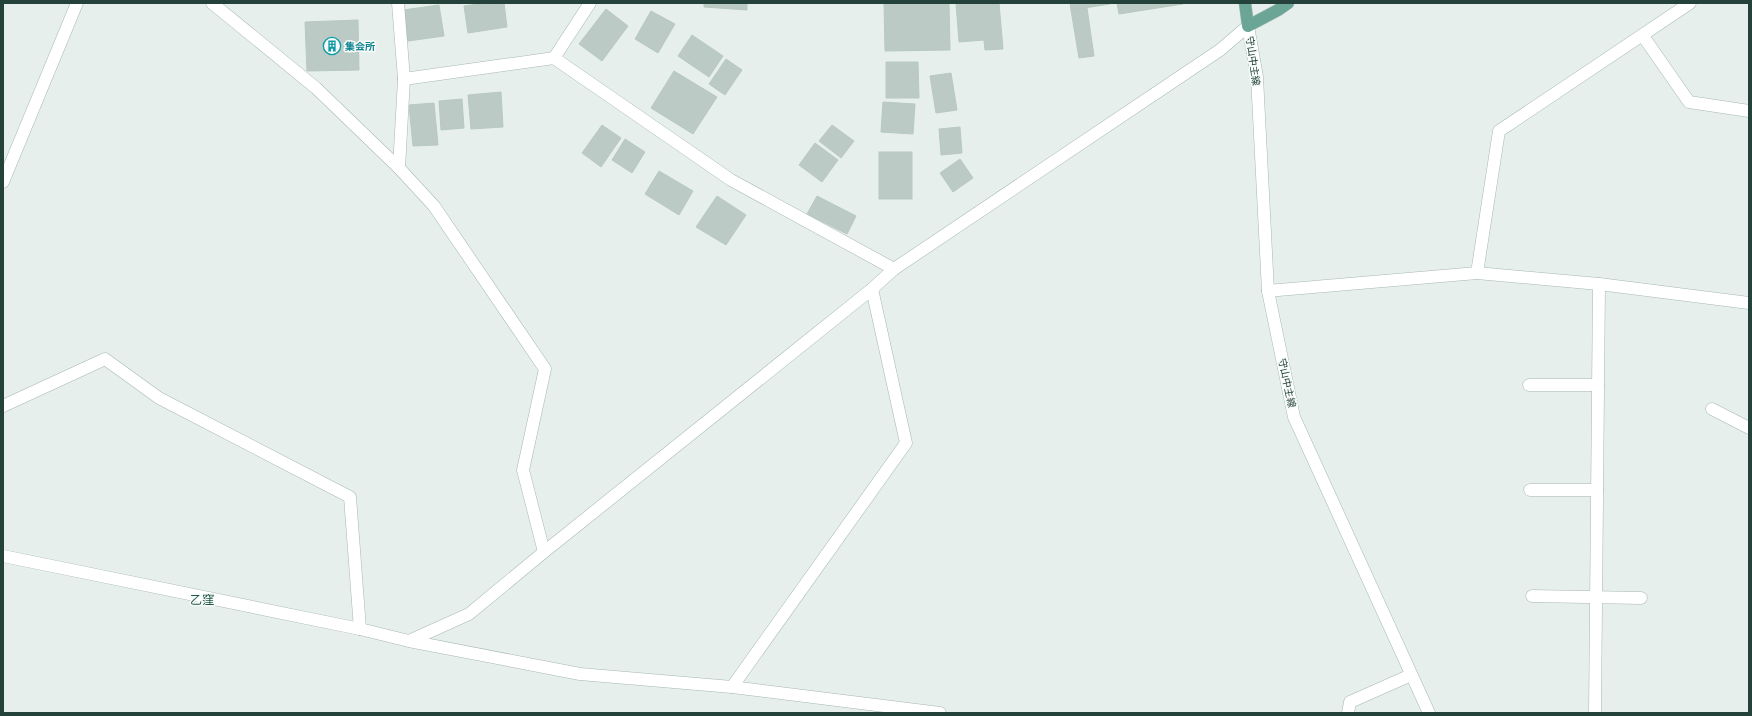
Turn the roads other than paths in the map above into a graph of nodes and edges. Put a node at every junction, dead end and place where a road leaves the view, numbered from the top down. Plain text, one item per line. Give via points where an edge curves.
1 (77, 3) edge
2 (212, 3) edge
3 (398, 3) edge
4 (590, 3) edge
5 (1245, 3) edge
6 (1288, 3) edge
7 (1690, 3) edge
8 (1248, 26) junction
9 (1643, 36) junction
10 (554, 58) junction
11 (404, 79) junction
12 (1749, 111) edge
13 (399, 168) junction
14 (3, 182) edge
15 (894, 270) junction
16 (1477, 273) junction
17 (1599, 284) junction
18 (872, 289) junction
19 (1268, 291) junction
20 (1749, 303) edge
21 (1529, 385) dead end
22 (1598, 385) junction
23 (3, 406) edge
24 (1712, 409) dead end
25 (1749, 428) edge
26 (1530, 490) dead end
27 (1597, 490) junction
28 (544, 552) junction
29 (3, 556) edge
30 (1532, 596) dead end
31 (1596, 597) junction
32 (1641, 598) dead end
33 (360, 629) junction
34 (409, 641) junction
35 (1411, 675) junction
36 (732, 687) junction
37 (940, 713) edge
38 (1348, 713) edge
39 (1428, 713) edge
40 (1595, 713) edge

1 - 14 street
2 - 13 street via 316,88
3 - 11 street
4 - 10 street
5 - 8 main road
6 - 8 main road
7 - 9 street
8 - 15 street via 1220,50
8 - 19 street, 守山中主線 via 1257,77
9 - 12 street via 1689,102
9 - 16 street via 1499,132
10 - 11 street
10 - 15 street via 731,180
11 - 13 street
13 - 28 street via 434,206 545,369 523,470
15 - 18 street
16 - 17 street
16 - 19 street
17 - 20 street
17 - 22 street
18 - 28 street
18 - 36 street via 906,443
19 - 35 street, 守山中主線 via 1294,417
21 - 22 street
22 - 27 street
23 - 33 street via 105,359 159,398 350,497
24 - 25 street
26 - 27 street
27 - 31 street
28 - 34 street via 469,614
29 - 33 street
30 - 31 street
31 - 32 street
31 - 40 street
33 - 34 street
34 - 36 street via 580,674
35 - 38 street via 1350,702
35 - 39 street, 守山中主線
36 - 37 street

